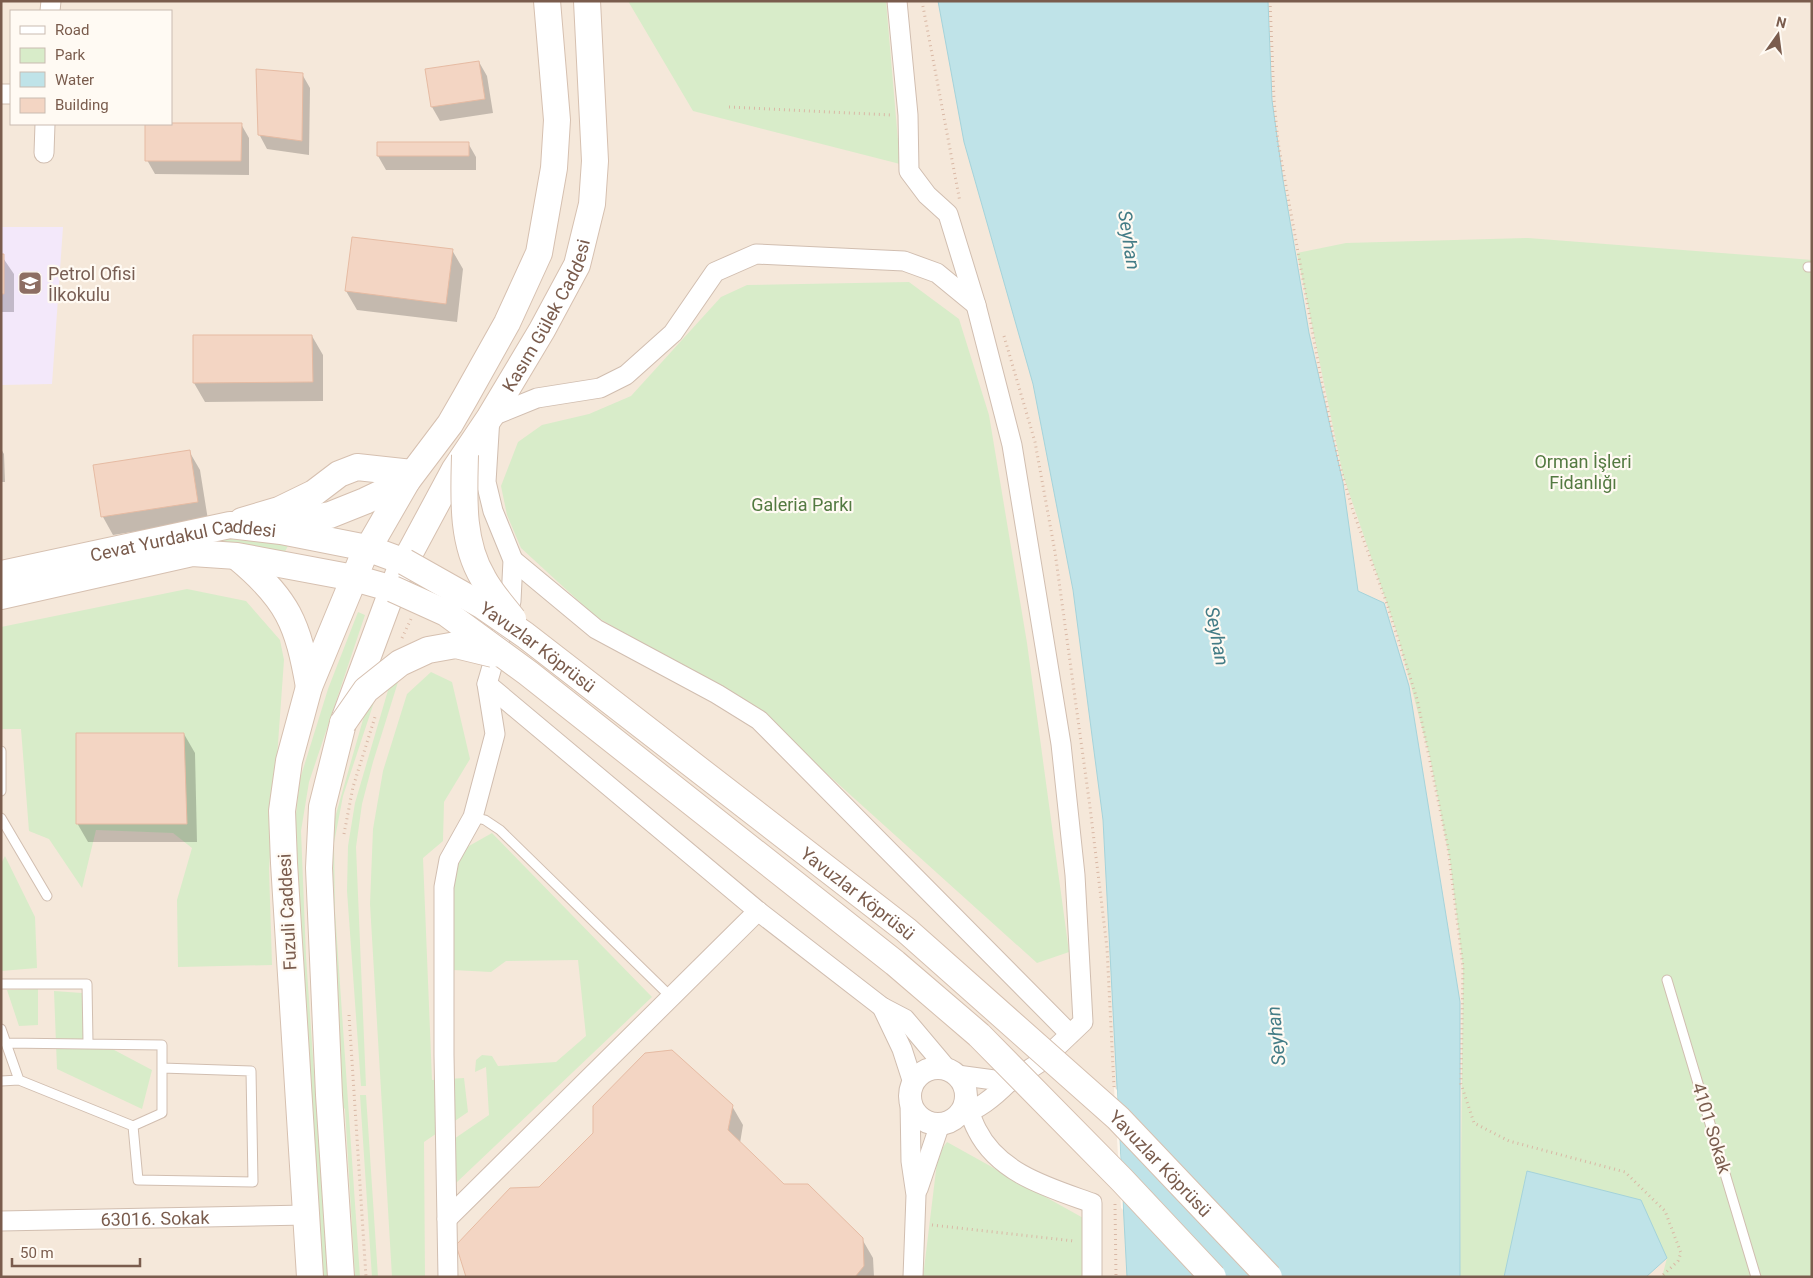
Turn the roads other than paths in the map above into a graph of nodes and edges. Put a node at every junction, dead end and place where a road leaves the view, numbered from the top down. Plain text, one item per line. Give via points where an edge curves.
1 (897, 1) edge
2 (548, 13) edge
3 (587, 13) edge
4 (45, 125) edge
5 (44, 152) dead end
6 (976, 306) junction
7 (490, 417) junction
8 (465, 455) junction
9 (410, 477) junction
10 (230, 525) junction
11 (261, 528) junction
12 (237, 556) junction
13 (513, 560) junction
14 (361, 561) junction
15 (1, 574) edge
16 (399, 575) junction
17 (1, 596) edge
18 (525, 635) junction
19 (508, 658) junction
20 (486, 684) junction
21 (309, 687) junction
22 (343, 723) junction
23 (1, 750) edge
24 (1, 791) edge
25 (473, 817) junction
26 (1, 818) edge
27 (47, 896) dead end
28 (758, 911) junction
29 (1667, 980) dead end
30 (1, 984) edge
31 (671, 997) junction
32 (882, 1008) junction
33 (1, 1029) edge
34 (1070, 1034) junction
35 (88, 1042) junction
36 (6, 1043) junction
37 (162, 1068) junction
38 (952, 1072) junction
39 (1, 1080) edge
40 (19, 1080) junction
41 (1009, 1082) junction
42 (912, 1092) junction
43 (958, 1114) junction
44 (133, 1126) junction
45 (916, 1195) junction
46 (307, 1215) junction
47 (447, 1219) junction
48 (1, 1221) edge
49 (310, 1277) edge
50 (341, 1277) edge
51 (448, 1277) edge
52 (913, 1277) edge
53 (1092, 1277) edge
54 (1213, 1277) edge
55 (1269, 1277) edge
56 (1756, 1277) edge

1 - 6 street via 908,115 909,171 927,195 948,214
2 - 9 main road, Kasım Gülek Caddesi via 557,120 554,168 539,253 507,323 465,398 450,424
3 - 7 main road, Kasım Gülek Caddesi via 595,161 590,213 577,265
4 - 5 street
6 - 7 street via 936,273 904,261 756,254 715,272 673,333 626,375 600,388 537,398
6 - 34 street via 1012,445 1061,744 1075,875 1083,1022
7 - 8 main road, Kasım Gülek Caddesi
7 - 13 street via 486,482 493,511
8 - 16 main road, Kasım Gülek Caddesi
8 - 18 main road, bridge via 464,502 469,542 482,578
9 - 10 main road via 357,467 278,510
9 - 11 main road via 365,502 330,515
9 - 14 main road, Kasım Gülek Caddesi
10 - 11 main road, Cevat Yurdakul Caddesi
10 - 15 main road, Cevat Yurdakul Caddesi
11 - 14 main road, Cevat Yurdakul Caddesi
12 - 14 main road, Cevat Yurdakul Caddesi
12 - 17 main road, Cevat Yurdakul Caddesi via 192,553
12 - 21 main road via 274,592 289,613 298,632
13 - 20 street via 511,601
13 - 34 street via 596,629 759,720
14 - 16 main road
14 - 21 main road, Fuzuli Caddesi
16 - 18 main road, Yavuzlar Köprüsü, bridge via 483,606
16 - 19 main road, Yavuzlar Köprüsü, bridge via 418,600 446,613
16 - 22 main road, Fuzuli Caddesi
18 - 55 main road, Yavuzlar Köprüsü, bridge via 906,930 1118,1118
19 - 22 main road, bridge via 456,645 428,650 400,663 366,690
19 - 54 main road, Yavuzlar Köprüsü, bridge via 895,963 979,1035
20 - 25 street via 495,734
20 - 28 street
21 - 46 main road, Fuzuli Caddesi via 289,761 282,811
22 - 50 main road, Fuzuli Caddesi via 322,807 319,868
23 - 24 lane
25 - 31 lane via 485,820 500,830
25 - 47 street via 449,860 444,887
26 - 27 lane
28 - 31 street
28 - 32 street
29 - 56 lane, 4101 Sokak
30 - 35 lane via 87,984
31 - 47 street
32 - 38 street via 905,1019
32 - 42 street via 902,1049
33 - 36 lane
34 - 41 street via 1042,1060
35 - 36 lane
35 - 37 lane via 162,1045
36 - 40 lane
37 - 44 lane via 162,1113
37 - 44 lane via 251,1071 253,1182 138,1180
38 - 41 street
38 - 42 street via 938,1068 928,1070
38 - 43 street via 966,1091
39 - 40 lane
40 - 44 lane
41 - 43 street via 991,1100
42 - 43 street via 914,1112 921,1119
42 - 45 street via 911,1160
43 - 45 street
43 - 53 street via 996,1155 1025,1178 1092,1203
45 - 52 street
46 - 48 street, 63016. Sokak
46 - 49 main road, Fuzuli Caddesi
47 - 51 street

